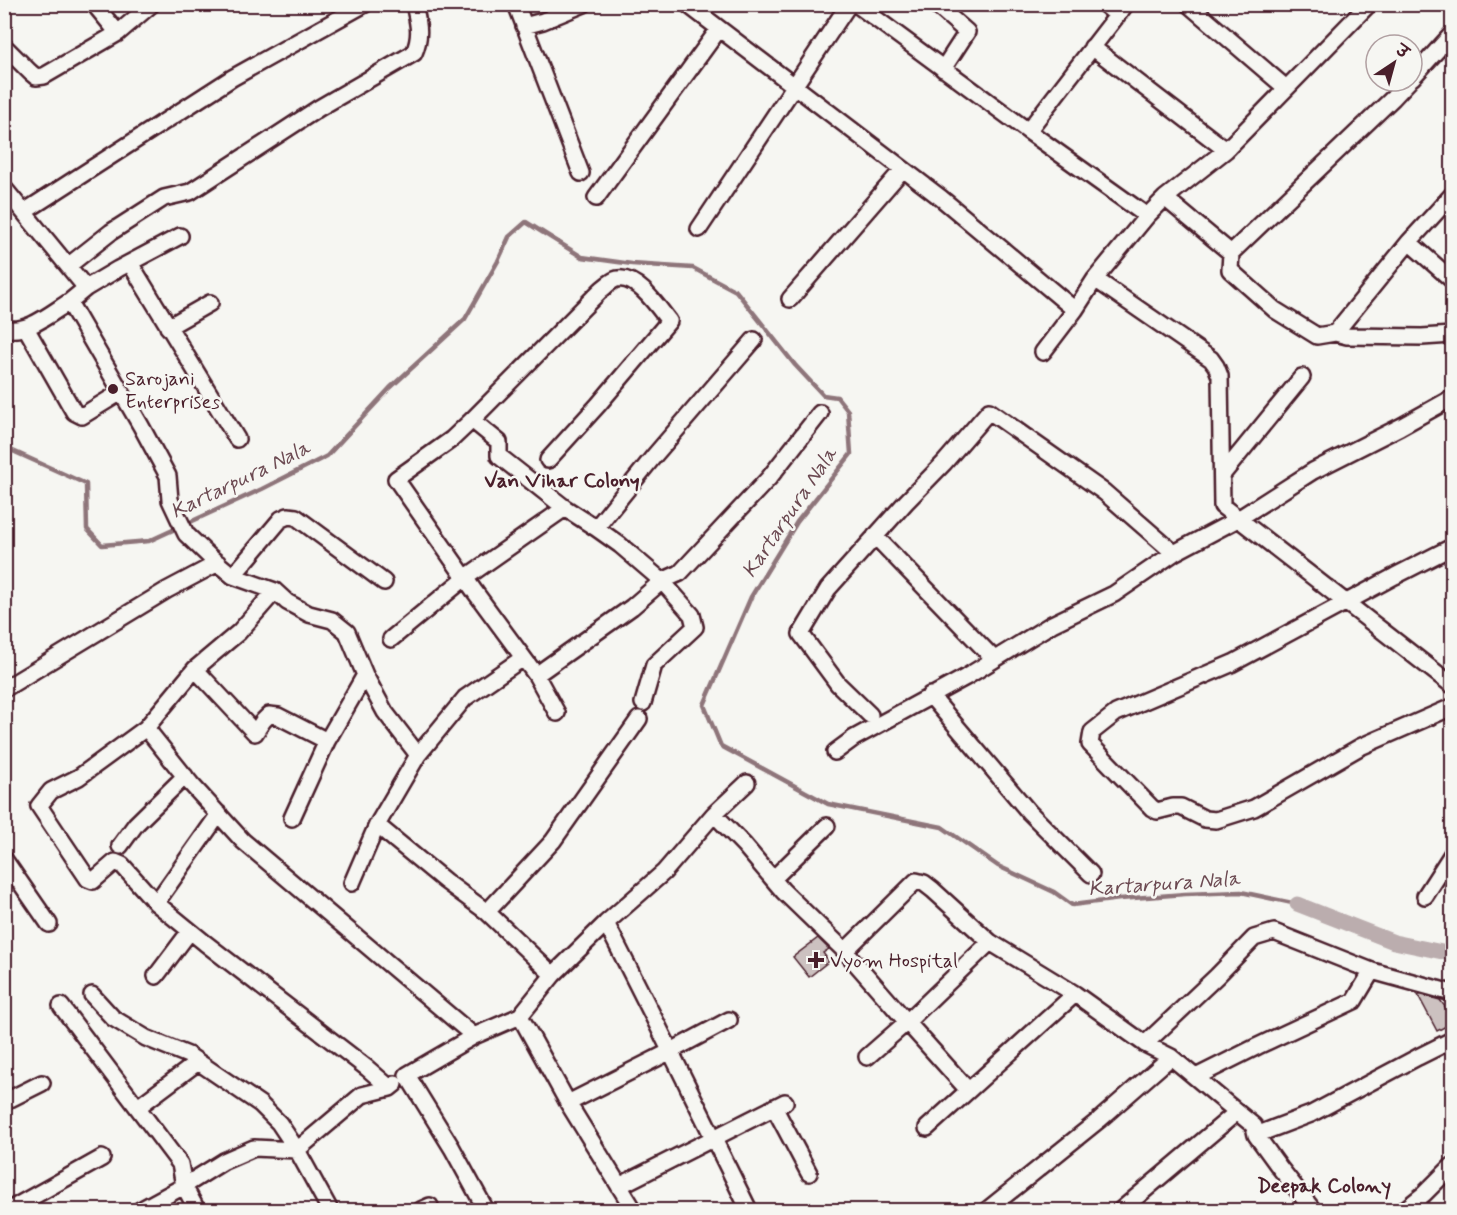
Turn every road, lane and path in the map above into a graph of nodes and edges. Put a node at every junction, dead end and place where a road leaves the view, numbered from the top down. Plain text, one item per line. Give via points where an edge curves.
1 (94, 4) edge
2 (152, 4) edge
3 (365, 4) edge
4 (414, 4) edge
5 (516, 4) edge
6 (584, 4) edge
7 (687, 4) edge
8 (849, 4) edge
9 (856, 4) edge
10 (934, 4) edge
11 (1104, 4) edge
12 (1188, 4) edge
13 (1369, 4) edge
14 (1121, 10) edge
15 (524, 26) junction
16 (719, 29) junction
17 (118, 33) junction
18 (1452, 34) edge
19 (4, 46) edge
20 (1092, 47) junction
21 (1424, 65) edge
22 (943, 69) junction
23 (794, 86) junction
24 (1286, 88) junction
25 (1398, 93) edge
26 (1028, 131) junction
27 (1226, 150) junction
28 (903, 169) junction
29 (581, 173) dead end
30 (4, 188) edge
31 (1452, 195) edge
32 (596, 198) dead end
33 (1165, 198) junction
34 (24, 212) junction
35 (1147, 216) junction
36 (699, 229) dead end
37 (180, 236) dead end
38 (1409, 242) junction
39 (1231, 253) junction
40 (130, 263) junction
41 (68, 266) junction
42 (1095, 279) junction
43 (1452, 280) edge
44 (86, 288) junction
45 (789, 299) dead end
46 (69, 302) junction
47 (210, 303) dead end
48 (1075, 310) junction
49 (168, 327) junction
50 (4, 328) edge
51 (26, 328) junction
52 (1335, 333) junction
53 (1452, 335) edge
54 (754, 340) dead end
55 (1043, 352) dead end
56 (1302, 377) dead end
57 (121, 392) junction
58 (1452, 398) edge
59 (820, 413) dead end
60 (472, 420) junction
61 (237, 439) dead end
62 (548, 460) dead end
63 (1222, 475) junction
64 (565, 508) junction
65 (1238, 519) junction
66 (597, 528) junction
67 (875, 536) junction
68 (1452, 547) edge
69 (1174, 553) junction
70 (218, 563) junction
71 (233, 576) junction
72 (465, 578) junction
73 (662, 581) junction
74 (384, 582) dead end
75 (275, 591) junction
76 (1348, 602) junction
77 (391, 639) dead end
78 (523, 658) junction
79 (994, 659) junction
80 (195, 669) junction
81 (365, 675) junction
82 (536, 675) junction
83 (1452, 685) edge
84 (4, 689) edge
85 (930, 695) junction
86 (643, 703) dead end
87 (1452, 707) edge
88 (557, 712) dead end
89 (870, 715) dead end
90 (639, 719) dead end
91 (146, 728) junction
92 (327, 741) junction
93 (835, 752) dead end
94 (418, 755) junction
95 (185, 776) junction
96 (747, 783) dead end
97 (219, 814) junction
98 (714, 814) junction
99 (292, 818) dead end
100 (377, 825) junction
101 (827, 826) dead end
102 (120, 846) dead end
103 (1452, 854) edge
104 (4, 859) edge
105 (1091, 874) dead end
106 (773, 879) junction
107 (352, 883) dead end
108 (1425, 896) dead end
109 (156, 903) junction
110 (486, 912) junction
111 (606, 923) junction
112 (49, 924) dead end
113 (190, 931) junction
114 (990, 942) junction
115 (845, 951) junction
116 (1372, 971) junction
117 (553, 975) junction
118 (156, 976) dead end
119 (1452, 993) edge
120 (1075, 994) junction
121 (92, 995) dead end
122 (62, 1006) dead end
123 (520, 1016) junction
124 (729, 1020) dead end
125 (907, 1022) junction
126 (474, 1036) junction
127 (1452, 1040) edge
128 (1145, 1044) junction
129 (671, 1051) junction
130 (1171, 1056) junction
131 (867, 1058) dead end
132 (198, 1062) junction
133 (407, 1075) junction
134 (1196, 1077) junction
135 (42, 1083) dead end
136 (390, 1088) junction
137 (968, 1090) junction
138 (6, 1097) edge
139 (568, 1102) junction
140 (138, 1107) junction
141 (1237, 1112) junction
142 (927, 1128) dead end
143 (1256, 1134) junction
144 (713, 1138) junction
145 (297, 1150) junction
146 (102, 1158) dead end
147 (1452, 1166) edge
148 (809, 1173) dead end
149 (184, 1186) junction
150 (619, 1186) junction
151 (9, 1210) edge
152 (140, 1210) edge
153 (197, 1210) edge
154 (330, 1210) edge
155 (486, 1210) edge
156 (634, 1210) edge
157 (749, 1210) edge
158 (987, 1210) edge
159 (1121, 1210) edge
160 (1313, 1210) edge
161 (1404, 1210) edge

1 - 17 street
2 - 17 street
3 - 34 street via 232,78
4 - 41 street via 419,26 414,52 190,192 164,198
5 - 15 street
6 - 15 street
7 - 16 street
8 - 23 street
9 - 22 street
10 - 22 street via 967,32
11 - 14 street
12 - 24 street
13 - 24 street
14 - 20 street
15 - 29 street
16 - 23 street
16 - 32 street
17 - 19 street via 44,76 30,72
18 - 21 street
20 - 26 street
20 - 27 street
22 - 26 street
23 - 28 street
23 - 36 street
24 - 27 street
25 - 39 street
26 - 35 street
27 - 33 street
28 - 45 street
28 - 48 street
30 - 34 street
31 - 38 street
33 - 35 street
33 - 39 street
34 - 41 street
35 - 42 street
37 - 40 street
38 - 43 street
38 - 52 street
39 - 52 street via 1230,270 1275,310 1317,336
40 - 44 street
40 - 49 street
41 - 44 street
42 - 48 street
42 - 63 street via 1216,366 1220,376
44 - 46 street
46 - 51 street
46 - 57 street
47 - 49 street
48 - 55 street
49 - 61 street
50 - 51 street
51 - 57 street via 74,412 82,416
52 - 53 street
54 - 66 street
56 - 63 street
57 - 70 street via 168,476 170,500 186,534
58 - 65 street via 1312,471
59 - 73 street via 769,478 688,565
60 - 62 street via 593,298 616,279 626,279 641,287 669,321
60 - 64 street via 499,442 499,456
60 - 72 street via 396,479
63 - 65 street via 1222,506
64 - 66 street
64 - 72 street
65 - 69 street
65 - 76 street
66 - 73 street
67 - 69 street via 989,411 1104,492
67 - 79 street
67 - 89 street via 828,589 801,634 838,684
68 - 76 street
69 - 79 street via 1114,594 1052,624
70 - 71 street
70 - 84 street
71 - 74 street via 280,519 288,516 296,517
71 - 75 street
72 - 77 street
72 - 78 street
73 - 82 street
73 - 86 street via 692,615 695,627 654,665
75 - 80 street via 239,632
75 - 81 street via 287,602 332,620 347,632
76 - 83 street
76 - 87 street via 1233,663 1116,713 1092,732 1090,744 1152,808 1157,811 1181,807 1216,820 1254,808 1360,747
78 - 82 street
78 - 94 street via 465,698
79 - 85 street
80 - 91 street
80 - 92 street via 255,733 269,715
81 - 92 street
81 - 94 street via 385,712
82 - 88 street
85 - 93 street
85 - 105 street via 1029,812
90 - 110 street via 553,841
91 - 95 street
91 - 109 street via 79,777 51,791 39,806 88,879 93,881 115,862
92 - 99 street
94 - 100 street
95 - 97 street
95 - 102 street via 136,824
96 - 98 street
97 - 109 street
97 - 126 street via 243,841
98 - 106 street
98 - 111 street via 664,872
100 - 107 street
100 - 110 street
101 - 106 street
103 - 108 street
104 - 112 street
106 - 115 street
109 - 113 street
110 - 117 street
111 - 117 street
111 - 129 street
113 - 118 street
113 - 136 street
114 - 115 street via 924,882 916,881
114 - 120 street
114 - 125 street
115 - 125 street
116 - 119 street
116 - 128 street via 1274,932 1254,938
116 - 134 street via 1354,1001
117 - 123 street
120 - 128 street
120 - 137 street
121 - 132 street via 113,1018
122 - 140 street
123 - 126 street
123 - 139 street
124 - 129 street
125 - 131 street
125 - 137 street
126 - 133 street
127 - 143 street via 1311,1114
128 - 130 street
129 - 139 street
129 - 144 street
130 - 134 street
130 - 158 street
132 - 140 street
132 - 145 street via 260,1104
133 - 136 street
133 - 155 street
134 - 141 street
135 - 138 street
136 - 145 street via 362,1095
137 - 142 street
139 - 150 street
140 - 149 street via 180,1164
141 - 143 street via 1254,1126
141 - 159 street
143 - 160 street
144 - 148 street via 780,1104
144 - 150 street
144 - 157 street
145 - 149 street via 254,1148
145 - 154 street
146 - 151 street
147 - 161 street
149 - 152 street
149 - 153 street
150 - 156 street

